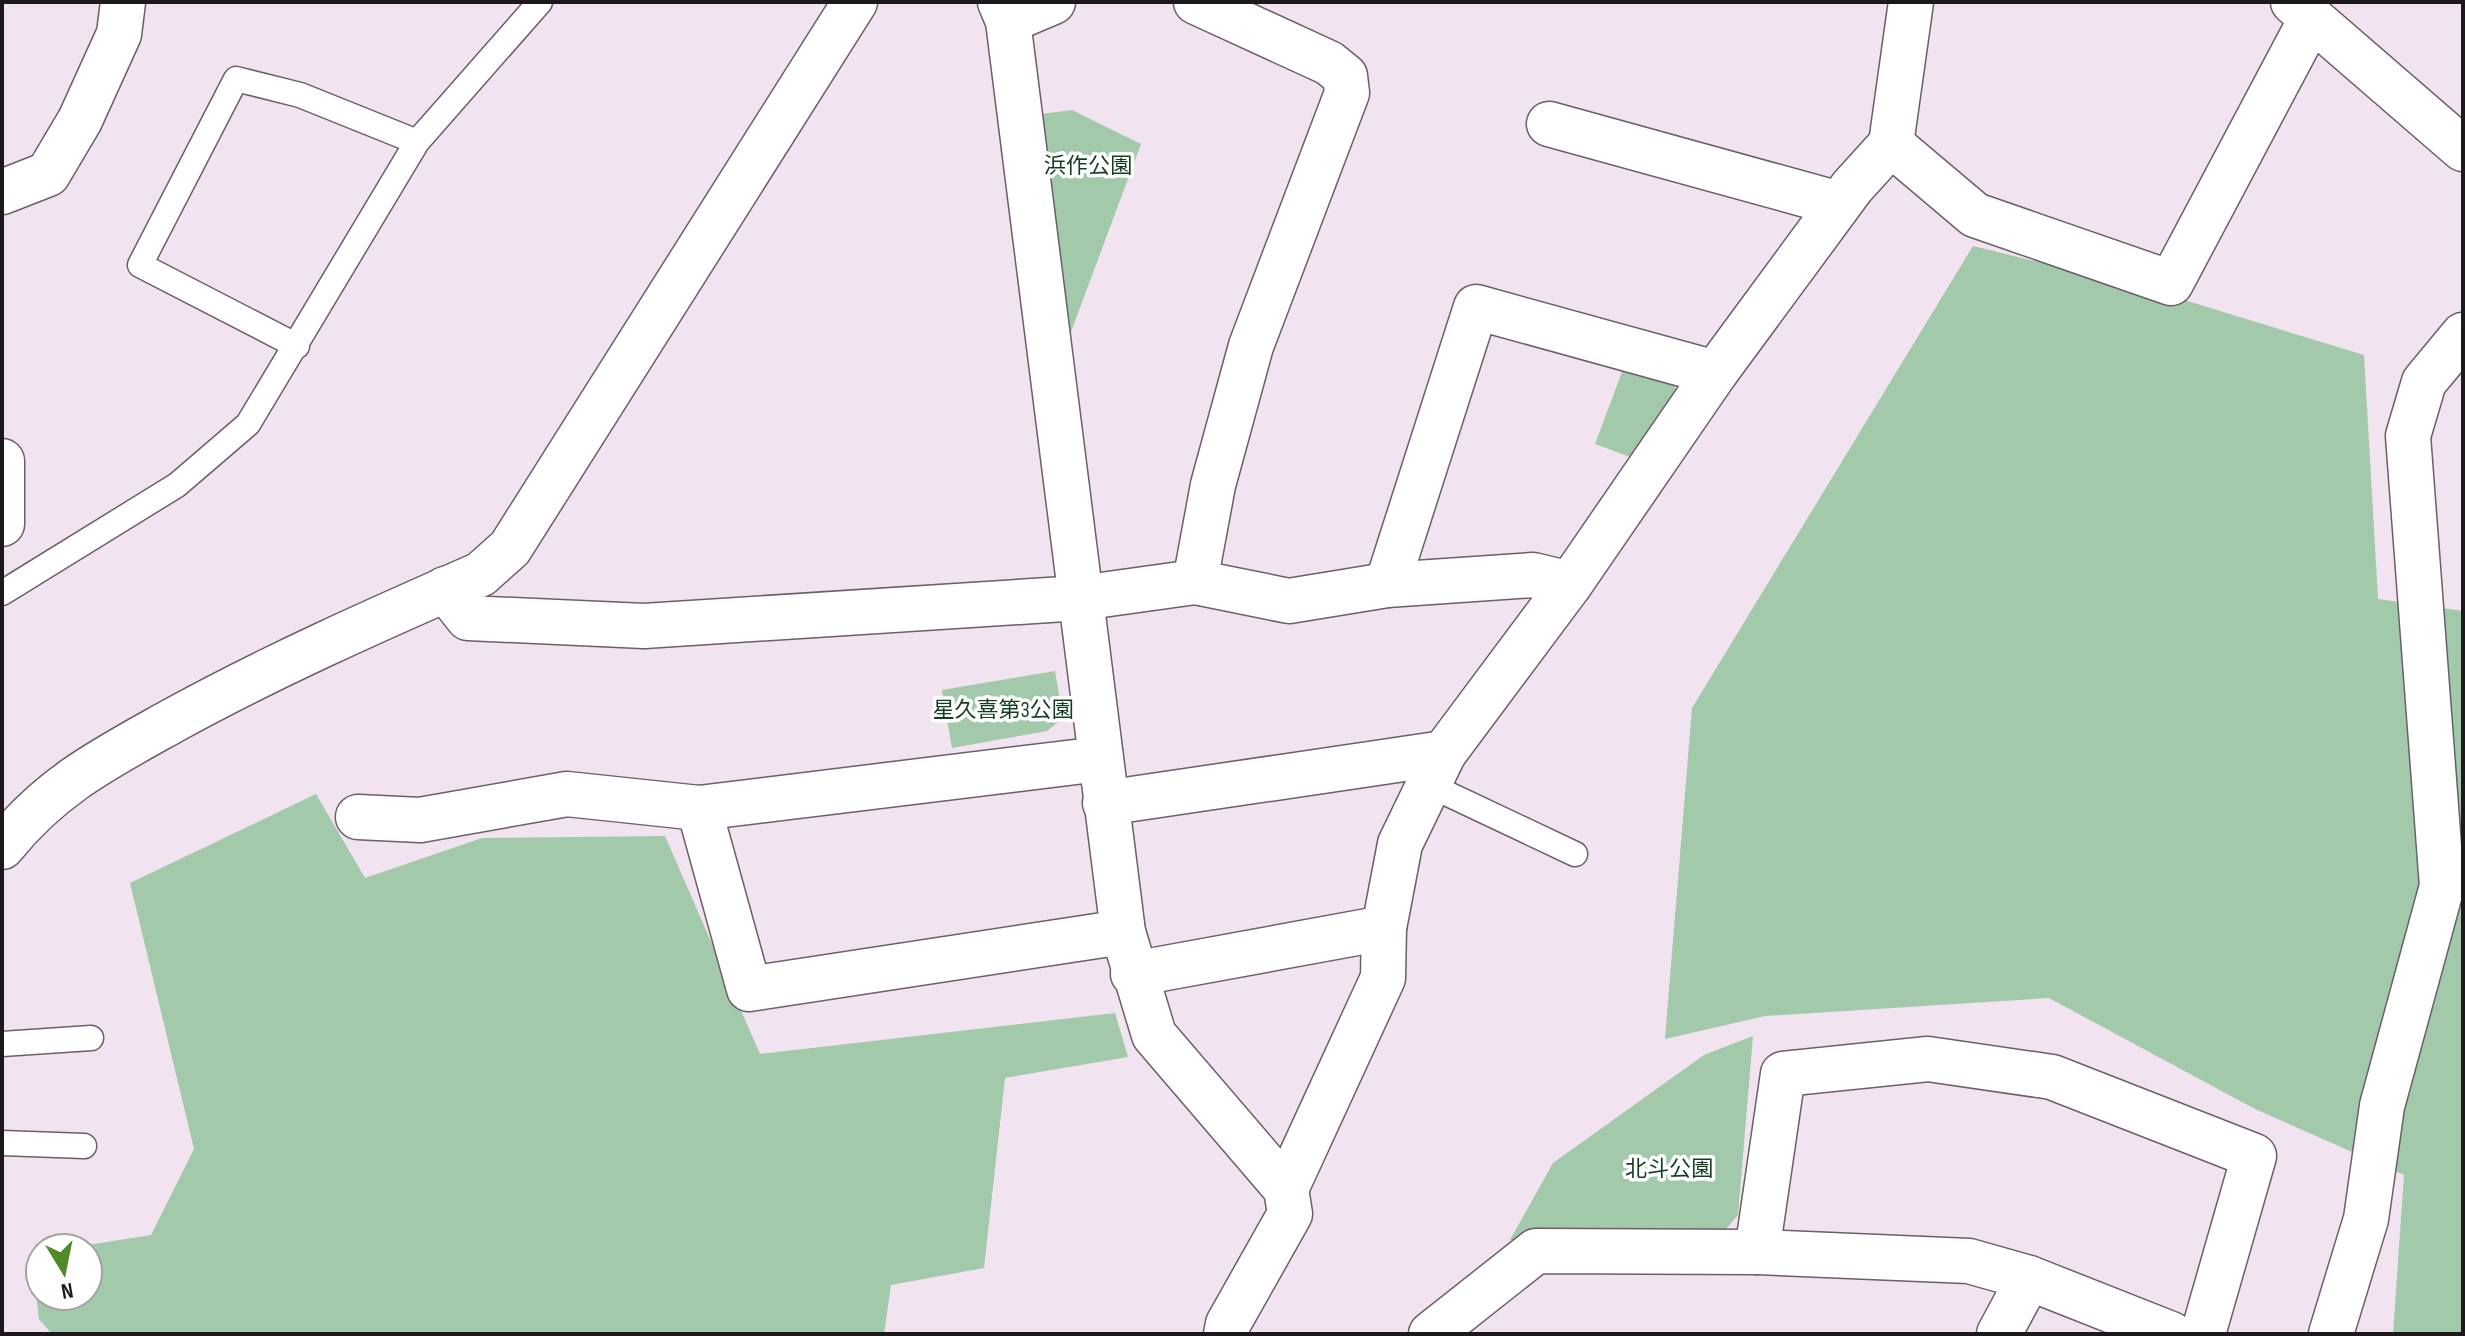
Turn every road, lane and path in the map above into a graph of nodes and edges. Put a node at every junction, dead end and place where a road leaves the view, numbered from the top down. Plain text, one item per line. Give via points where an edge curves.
1 (123, 2) edge
2 (540, 2) edge
3 (855, 2) edge
4 (1053, 2) edge
5 (1196, 2) edge
6 (1911, 2) edge
7 (2302, 10) edge
8 (1004, 11) edge
9 (1549, 124) dead end
10 (417, 142) junction
11 (1891, 144) junction
12 (2463, 149) edge
13 (2, 192) edge
14 (1839, 204) junction
15 (2463, 335) edge
16 (297, 346) junction
17 (1715, 373) junction
18 (2, 461) edge
19 (2, 524) edge
20 (1195, 582) junction
21 (1570, 584) junction
22 (1387, 585) junction
23 (445, 589) junction
24 (2, 593) edge
25 (1080, 598) junction
26 (1100, 759) junction
27 (1437, 769) junction
28 (1105, 803) junction
29 (699, 808) junction
30 (358, 817) dead end
31 (2, 847) edge
32 (1575, 854) dead end
33 (1384, 928) junction
34 (1123, 932) junction
35 (1133, 974) junction
36 (91, 1038) dead end
37 (2, 1044) edge
38 (2, 1143) edge
39 (84, 1146) dead end
40 (1286, 1189) junction
41 (1757, 1252) junction
42 (2029, 1278) junction
43 (1226, 1334) edge
44 (1431, 1334) edge
45 (1999, 1334) edge
46 (2171, 1334) edge
47 (2203, 1334) edge
48 (2331, 1334) edge

1 - 13 street via 119,34 80,120 48,174
2 - 10 lane
3 - 23 street via 510,548 481,574
4 - 8 street
5 - 20 street via 1329,63 1345,76 1347,93 1251,346 1213,485
6 - 11 street
7 - 11 street via 2171,283 1975,215
7 - 12 street
8 - 25 street
9 - 14 street
10 - 16 lane
10 - 16 lane via 300,95 236,79 140,265
11 - 14 street
14 - 17 street
15 - 48 street via 2424,382 2408,436 2442,886 2382,1106 2366,1219
16 - 24 lane via 248,424 177,485
17 - 21 street
17 - 22 street via 1476,307
18 - 19 street
20 - 22 street via 1289,601
20 - 25 street
21 - 22 street via 1533,575
21 - 27 street
23 - 25 street via 468,618 644,626
23 - 31 street via 263,671 73,777
25 - 26 street
26 - 28 street
26 - 29 street
27 - 28 street
27 - 32 lane
27 - 33 street via 1400,844
28 - 34 street
29 - 30 street via 567,794 420,820
29 - 34 street via 749,989
33 - 35 street
33 - 40 street via 1383,978
34 - 35 street
35 - 40 street via 1154,1035
36 - 37 lane
38 - 39 lane
40 - 43 street via 1290,1214
41 - 42 street via 1969,1261
41 - 44 street via 1536,1251
41 - 47 street via 1783,1074 1928,1059 2052,1077 2254,1156
42 - 45 street
42 - 46 street

